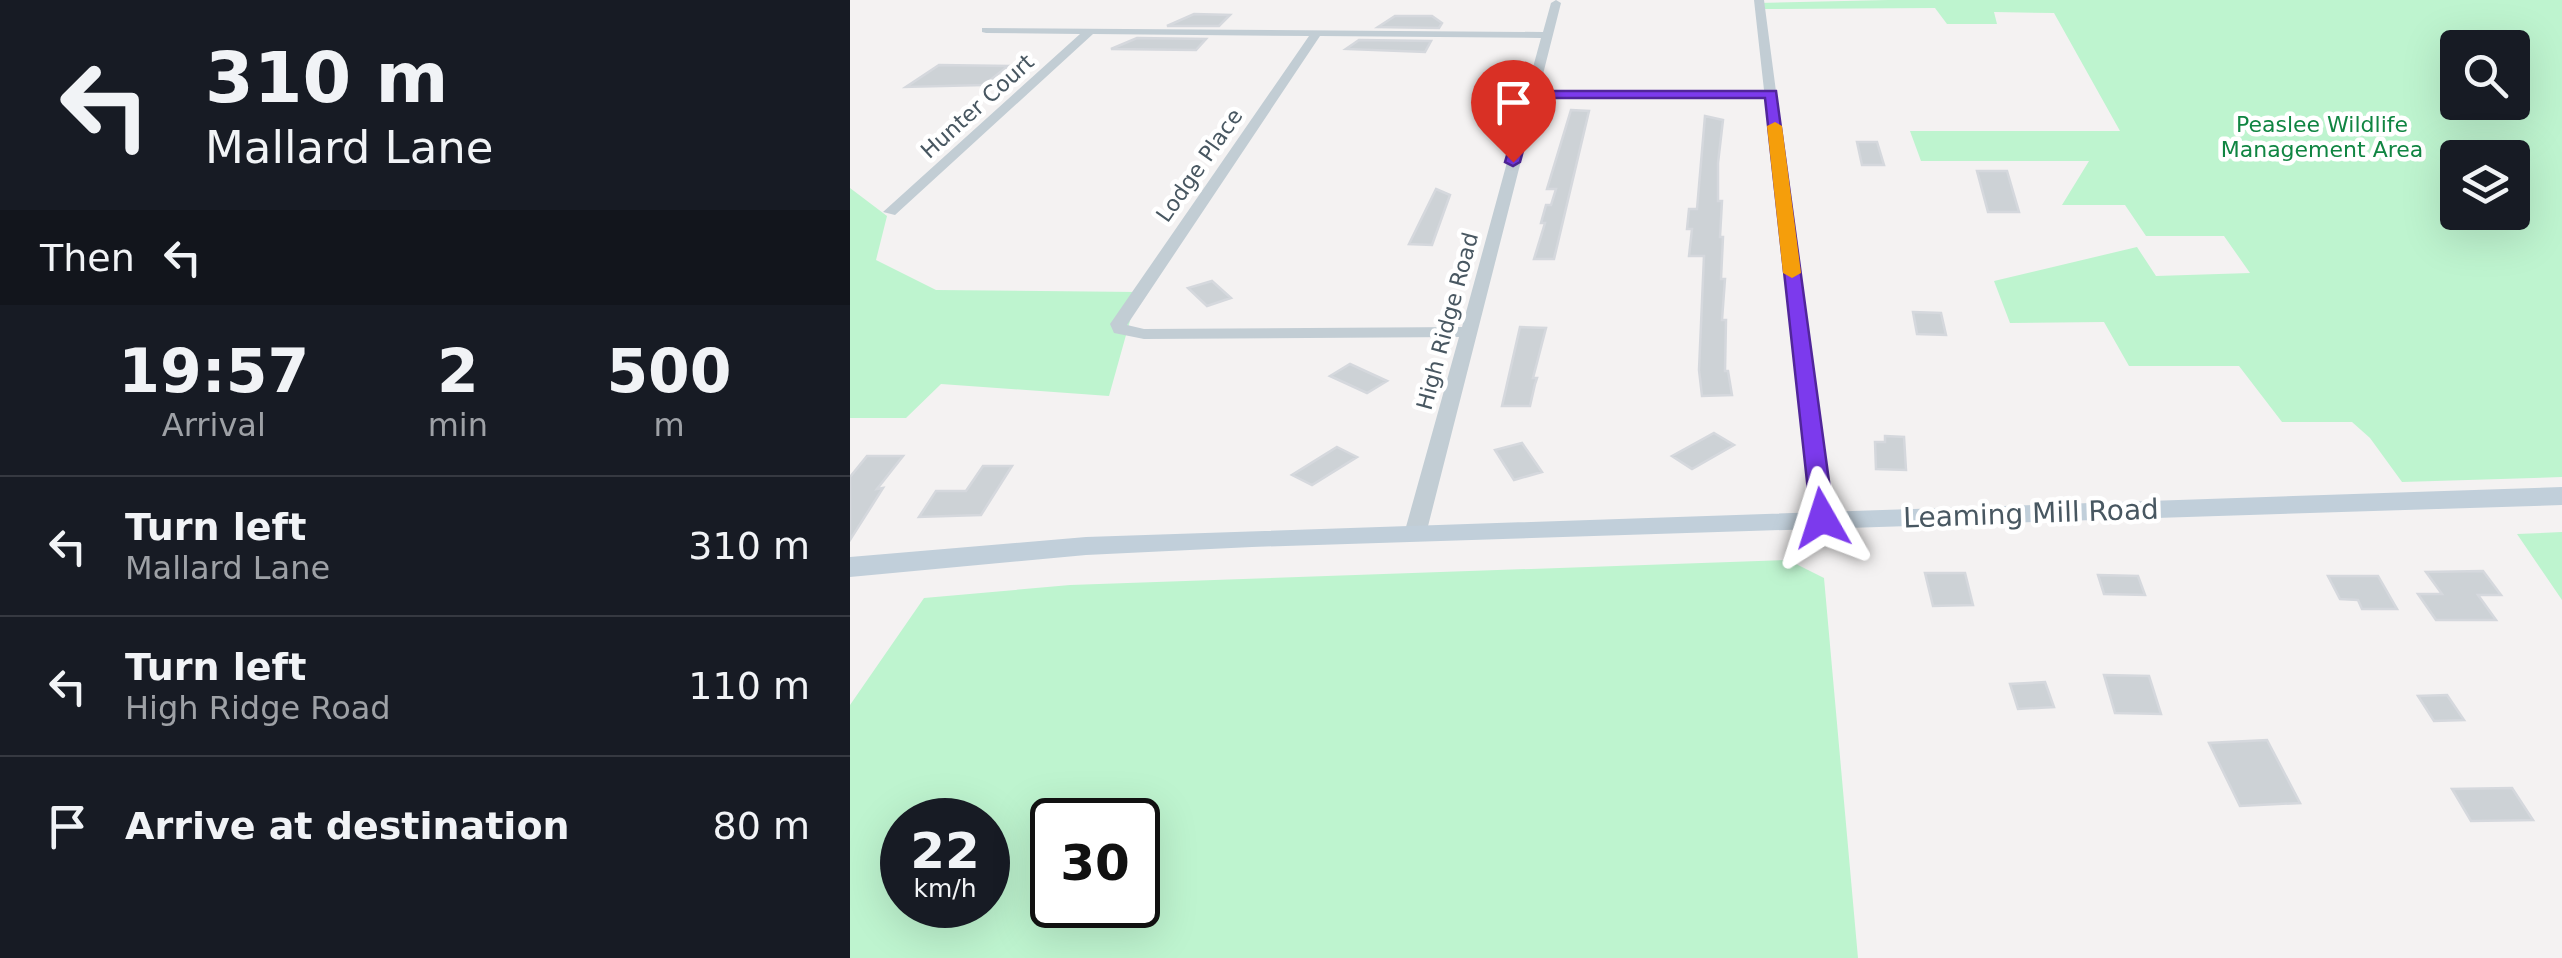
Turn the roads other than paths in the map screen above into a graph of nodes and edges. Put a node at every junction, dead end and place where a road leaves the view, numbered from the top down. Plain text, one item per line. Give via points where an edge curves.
1 (1759, 0) edge
2 (1556, 3) dead end
3 (986, 30) dead end
4 (1090, 31) junction
5 (1318, 33) junction
6 (1547, 35) junction
7 (1531, 94) junction
8 (1771, 94) junction
9 (890, 212) dead end
10 (1467, 332) junction
11 (2562, 496) edge
12 (1822, 518) junction
13 (1415, 534) junction
14 (850, 567) edge

1 - 8 street
2 - 6 street, High Ridge Road
3 - 4 street
4 - 5 street
4 - 9 street, Hunter Court
5 - 6 street
5 - 10 street, Lodge Place via 1118,324 1124,332 1144,334
6 - 7 street, High Ridge Road
7 - 8 street
7 - 10 street, High Ridge Road
8 - 12 street
10 - 13 street, High Ridge Road
11 - 12 street, Leaming Mill Road
12 - 13 street, Leaming Mill Road
13 - 14 street, Leaming Mill Road via 1140,544

